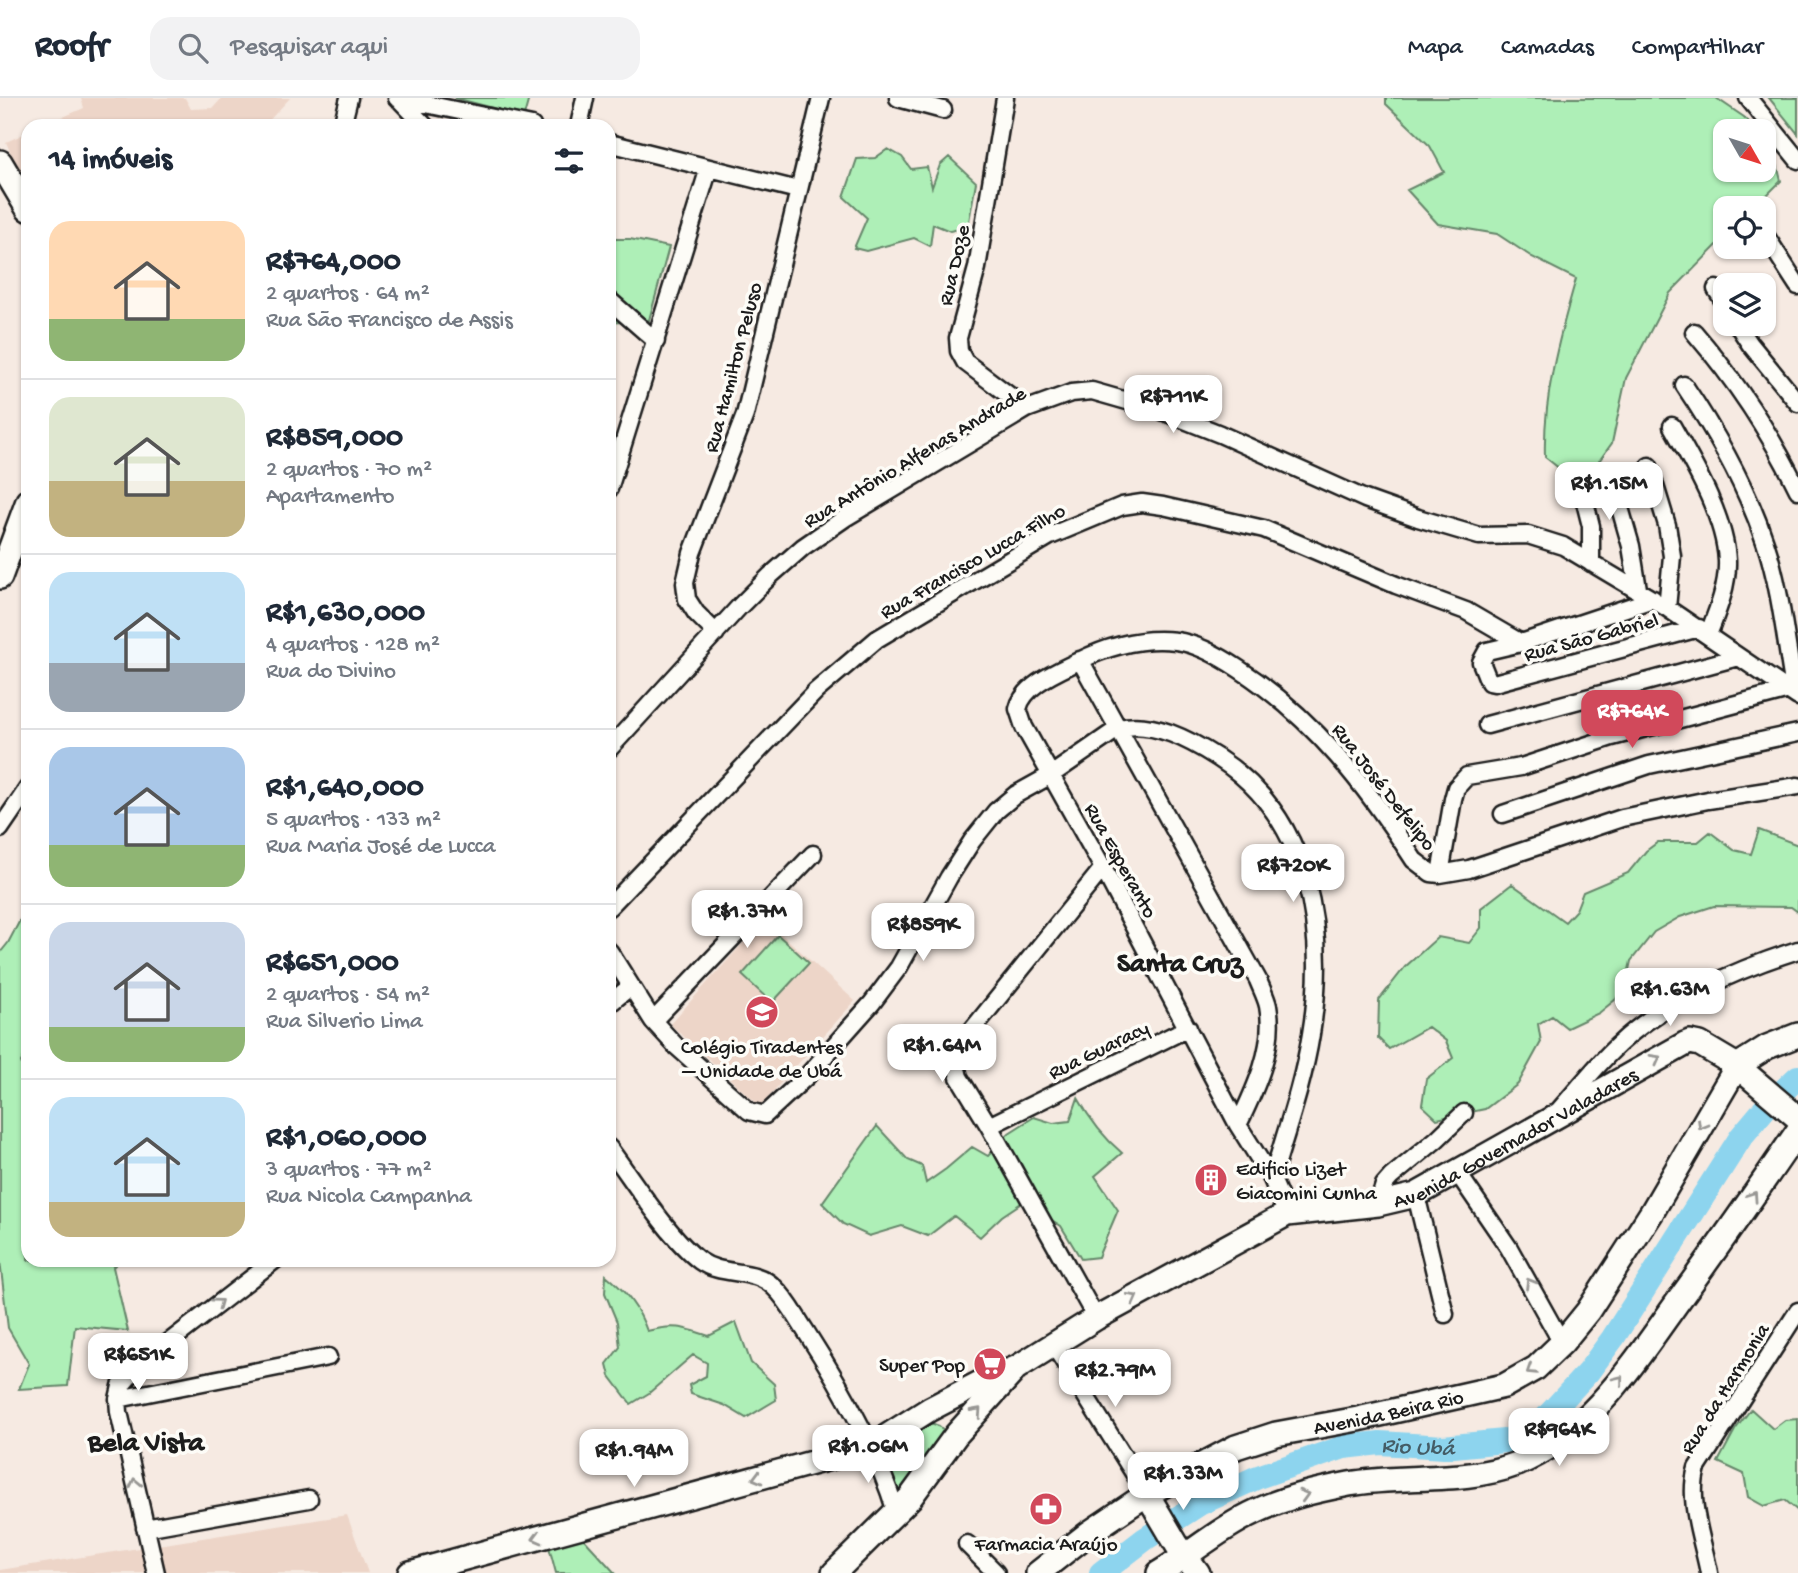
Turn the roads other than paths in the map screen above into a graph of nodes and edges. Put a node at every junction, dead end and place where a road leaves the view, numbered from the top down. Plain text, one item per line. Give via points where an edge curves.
1 (349, 98) edge
2 (398, 98) edge
3 (585, 98) edge
4 (821, 98) edge
5 (898, 98) edge
6 (1005, 98) edge
7 (1748, 98) edge
8 (943, 110) dead end
9 (343, 119) edge
10 (418, 119) edge
11 (498, 119) edge
12 (580, 119) edge
13 (616, 145) edge
14 (1798, 160) edge
15 (0, 162) edge
16 (709, 168) junction
17 (798, 190) junction
18 (21, 197) edge
19 (1776, 252) edge
20 (1798, 286) edge
21 (616, 306) edge
22 (1694, 332) dead end
23 (1746, 336) edge
24 (656, 341) junction
25 (1684, 385) dead end
26 (1798, 403) edge
27 (1027, 409) junction
28 (1672, 426) dead end
29 (1649, 466) dead end
30 (616, 467) edge
31 (1612, 480) dead end
32 (1581, 486) dead end
33 (1798, 490) edge
34 (21, 520) edge
35 (1591, 563) junction
36 (0, 577) edge
37 (1638, 589) junction
38 (1653, 599) junction
39 (1667, 608) junction
40 (1704, 631) junction
41 (716, 633) junction
42 (1521, 643) junction
43 (1738, 657) junction
44 (1080, 660) junction
45 (1794, 693) edge
46 (1018, 709) joint
47 (1487, 725) dead end
48 (1119, 728) junction
49 (1798, 733) edge
50 (616, 741) edge
51 (1051, 775) junction
52 (1798, 786) edge
53 (21, 799) edge
54 (1503, 814) dead end
55 (0, 829) edge
56 (813, 854) dead end
57 (1103, 868) junction
58 (1440, 874) junction
59 (616, 900) edge
60 (1798, 950) edge
61 (616, 962) edge
62 (631, 986) junction
63 (616, 998) edge
64 (653, 1021) junction
65 (1188, 1027) junction
66 (1798, 1035) edge
67 (1741, 1070) junction
68 (1464, 1113) dead end
69 (1554, 1116) junction
70 (1796, 1120) edge
71 (1238, 1125) junction
72 (989, 1126) junction
73 (616, 1157) edge
74 (1457, 1172) junction
75 (1272, 1179) junction
76 (1416, 1195) junction
77 (1378, 1204) junction
78 (1287, 1214) junction
79 (262, 1267) edge
80 (1798, 1311) edge
81 (1445, 1314) dead end
82 (1096, 1318) junction
83 (1562, 1343) junction
84 (1053, 1345) junction
85 (328, 1357) dead end
86 (1016, 1368) junction
87 (118, 1399) junction
88 (930, 1409) junction
89 (956, 1435) junction
90 (870, 1447) junction
91 (309, 1499) dead end
92 (1150, 1500) junction
93 (896, 1512) junction
94 (145, 1528) junction
95 (967, 1544) dead end
96 (1186, 1557) edge
97 (156, 1573) edge
98 (410, 1573) edge
99 (835, 1573) edge
100 (996, 1573) edge
101 (1038, 1573) edge
102 (1158, 1573) edge
103 (1709, 1573) edge

1 - 9 street
2 - 10 street
2 - 11 street
3 - 12 street
4 - 17 street, Rua Hamilton Peluso
5 - 8 street
6 - 27 street, Rua Doze via 977,268 958,338 965,362
7 - 14 street
13 - 16 street
15 - 18 street
16 - 17 street
16 - 24 street
17 - 41 street, Rua Hamilton Peluso via 745,415 685,583 696,613
19 - 20 street
21 - 24 street
22 - 33 street via 1753,409
23 - 26 street
24 - 30 street
25 - 45 street via 1718,436 1765,542
27 - 35 street, Rua Antônio Alfenas Andrade via 1071,393 1092,391 1162,411 1418,518 1479,536 1545,539
27 - 41 street, Rua Antônio Alfenas Andrade via 803,547
28 - 40 street via 1723,535 1724,588
29 - 39 street via 1668,526 1672,556
31 - 37 street
32 - 35 street via 1591,526
34 - 36 street
35 - 37 street, Rua Antônio Alfenas Andrade
37 - 38 street, Rua Antônio Alfenas Andrade
38 - 39 street, Rua Antônio Alfenas Andrade
38 - 42 street
39 - 40 street, Rua Antônio Alfenas Andrade
40 - 42 street, Rua São Gabriel via 1489,682 1481,662 1484,654
40 - 43 street, Rua Antônio Alfenas Andrade
41 - 50 street, Rua Antônio Alfenas Andrade
42 - 59 street, Rua Francisco Lucca Filho via 1466,611 1264,529 1163,506 1122,506 1050,536 860,652 816,691
43 - 45 street, Rua Antônio Alfenas Andrade
43 - 47 street
44 - 46 street, Rua José Defelipo via 1025,694
44 - 48 street
44 - 58 street, Rua José Defelipo via 1124,643 1154,640 1179,642 1229,663 1314,729 1346,765 1414,860 1423,869
45 - 58 street via 1612,737 1521,767 1467,776 1456,788
46 - 51 street, Rua Esperanto
48 - 51 street
48 - 71 street via 1268,1004 1266,1053
48 - 75 street via 1150,727 1202,747 1229,765 1277,814 1297,854 1311,899 1316,983 1298,1094
49 - 54 street via 1649,765
51 - 57 street, Rua Esperanto
51 - 64 street via 1015,794 996,811 972,841 899,967 872,1003 765,1115 740,1104
52 - 58 street, Rua José Defelipo via 1622,818 1469,869
53 - 55 street
56 - 64 street
57 - 65 street, Rua Esperanto
57 - 72 street via 960,1051 959,1077
60 - 69 street via 1755,965 1658,1014 1618,1044
61 - 62 street
62 - 63 street
62 - 64 street
65 - 71 street, Rua Esperanto
65 - 72 street, Rua Guaracy
66 - 67 street via 1767,1046
69 -> 67 street, Avenida Governador Valadares via 1685,1044 1700,1044
67 - 70 street, Avenida Governador Valadares
67 -> 83 street, Avenida Beira Rio via 1588,1311
68 - 77 street via 1391,1177
69 - 74 street, Avenida Governador Valadares
96 -> 70 street via 1258,1511 1302,1494 1352,1483 1477,1474 1548,1449 1588,1417 1616,1384 1726,1236
71 - 75 street, Rua Esperanto
72 - 82 street
73 - 90 street via 700,1261 773,1285 812,1340
74 - 76 street, Avenida Governador Valadares
83 -> 74 street via 1509,1248
75 - 78 street, Rua Esperanto
76 - 77 street, Avenida Governador Valadares
76 - 81 street
77 - 78 street, Avenida Governador Valadares
82 -> 78 street, Avenida Governador Valadares
87 -> 79 street via 127,1377 144,1361
80 - 103 street, Rua da Harmonia via 1697,1468 1695,1505
82 - 84 street, Avenida Governador Valadares
83 -> 92 street, Avenida Beira Rio via 1536,1367 1504,1386 1276,1434 1236,1447
84 - 86 street, Avenida Governador Valadares
84 - 92 street
85 - 87 street
86 - 88 street
89 -> 86 street
94 -> 87 street
88 - 89 street via 947,1418
88 - 90 street
89 - 93 street
90 - 93 street
90 -> 98 street
91 - 94 street
92 - 96 street
92 - 101 street, Avenida Beira Rio via 1089,1533
93 - 99 street
94 - 97 street
95 - 100 street
96 - 102 street

